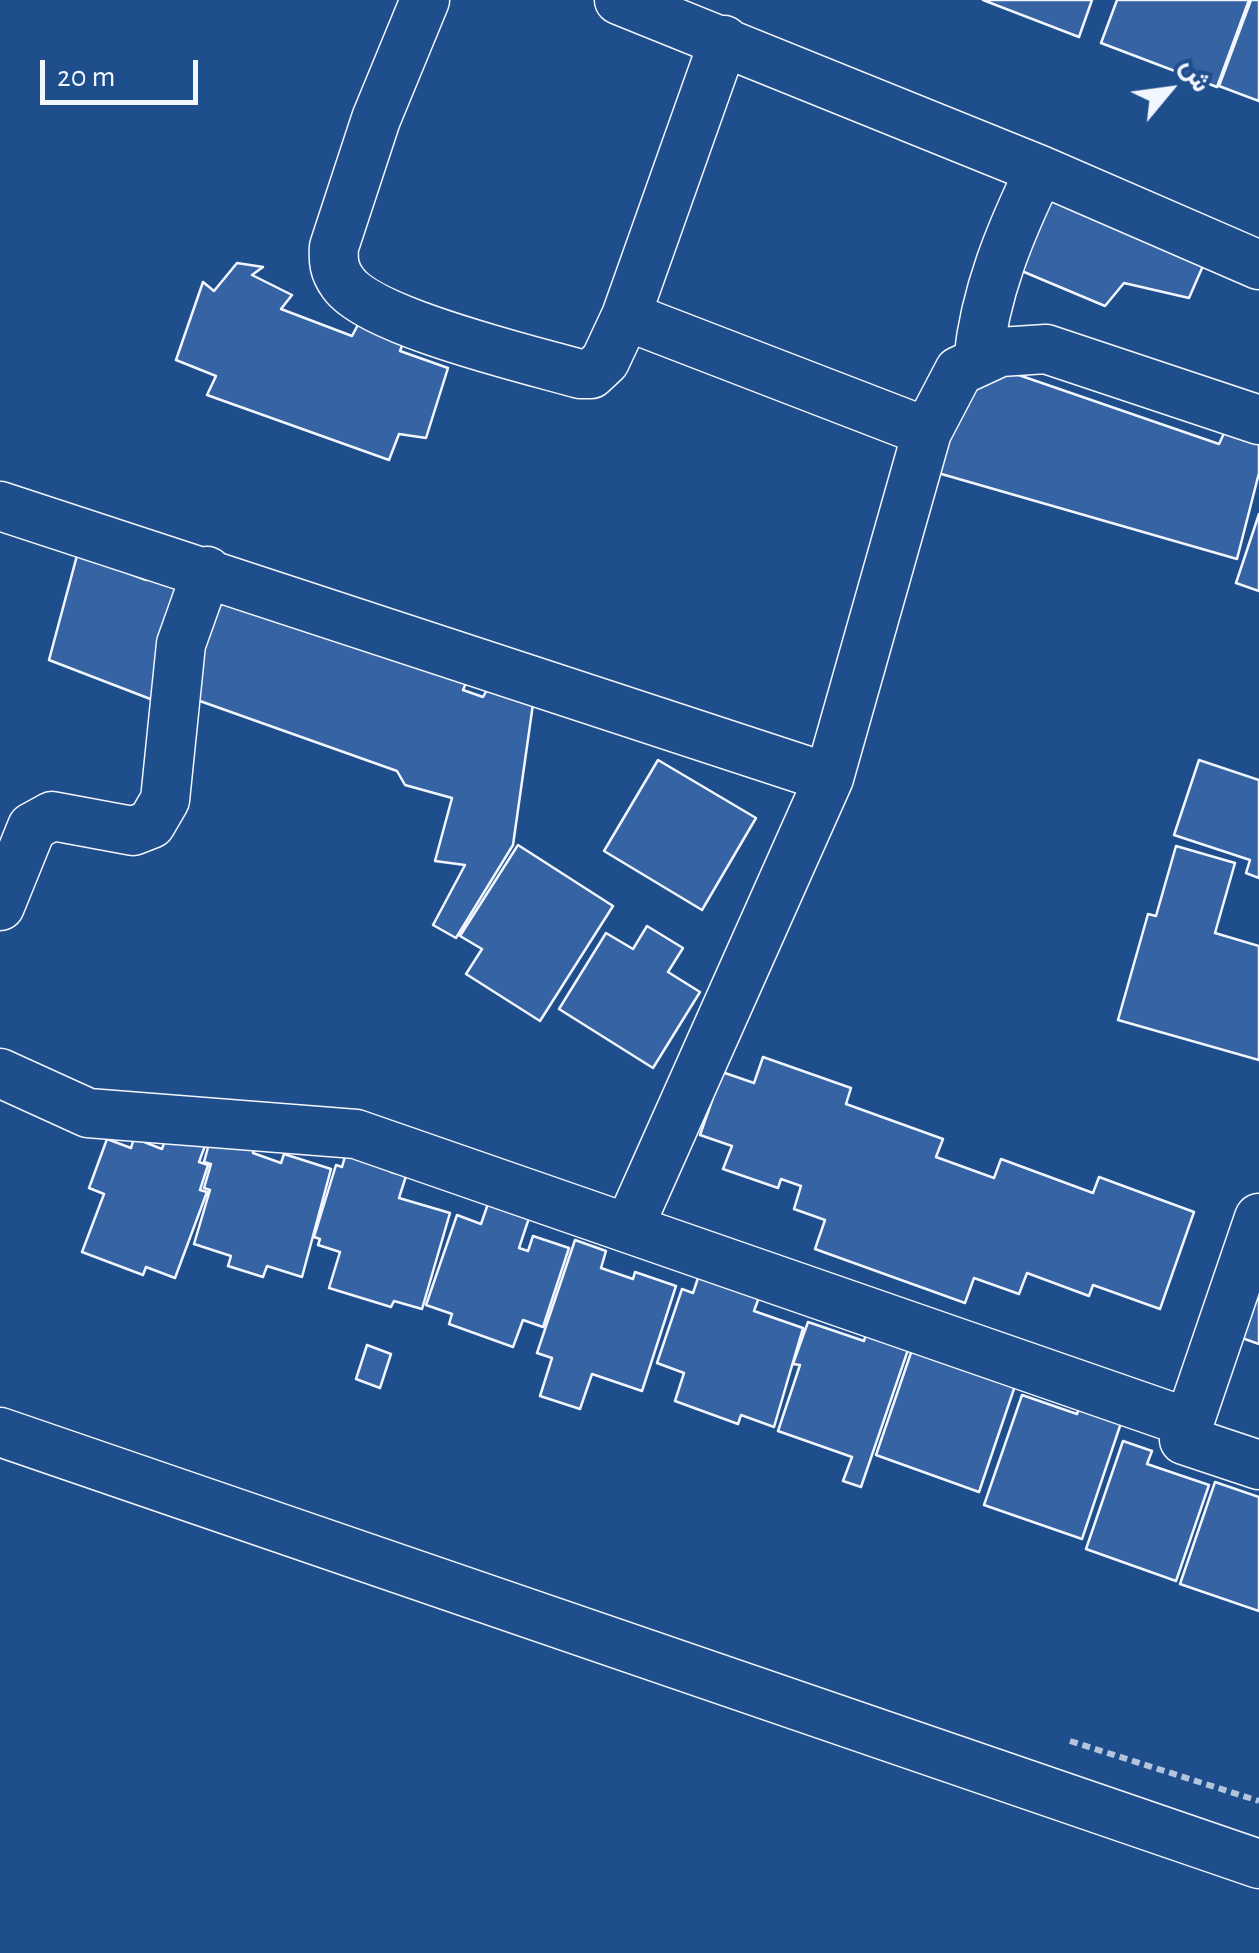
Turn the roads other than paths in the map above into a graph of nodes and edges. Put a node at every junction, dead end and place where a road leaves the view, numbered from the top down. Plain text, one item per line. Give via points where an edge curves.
1 (425, 0) edge
2 (619, 0) edge
3 (724, 40) junction
4 (1040, 170) junction
5 (1259, 265) edge
6 (626, 316) junction
7 (978, 361) junction
8 (1259, 420) edge
9 (927, 432) junction
10 (0, 506) edge
11 (208, 570) junction
12 (830, 778) junction
13 (0, 906) edge
14 (0, 1073) edge
15 (1259, 1218) edge
16 (629, 1227) junction
17 (1189, 1424) junction
18 (0, 1432) edge
19 (1259, 1465) edge
20 (1259, 1864) edge

1 - 6 street via 334,247 332,263 344,286 367,303 444,333 580,374 592,374 605,360
2 - 3 street
3 - 4 street
3 - 6 street
4 - 5 street
4 - 7 street via 993,276
6 - 9 street
7 - 8 street via 1000,352 1046,349
7 - 9 street via 959,371
9 - 12 street
10 - 11 street
11 - 12 street
11 - 13 street via 181,644 165,800 151,824 133,830 52,816 41,820 32,827
12 - 16 street
14 - 16 street via 88,1113 356,1134
15 - 17 street
16 - 17 street
17 - 19 street via 1184,1440
18 - 20 street

